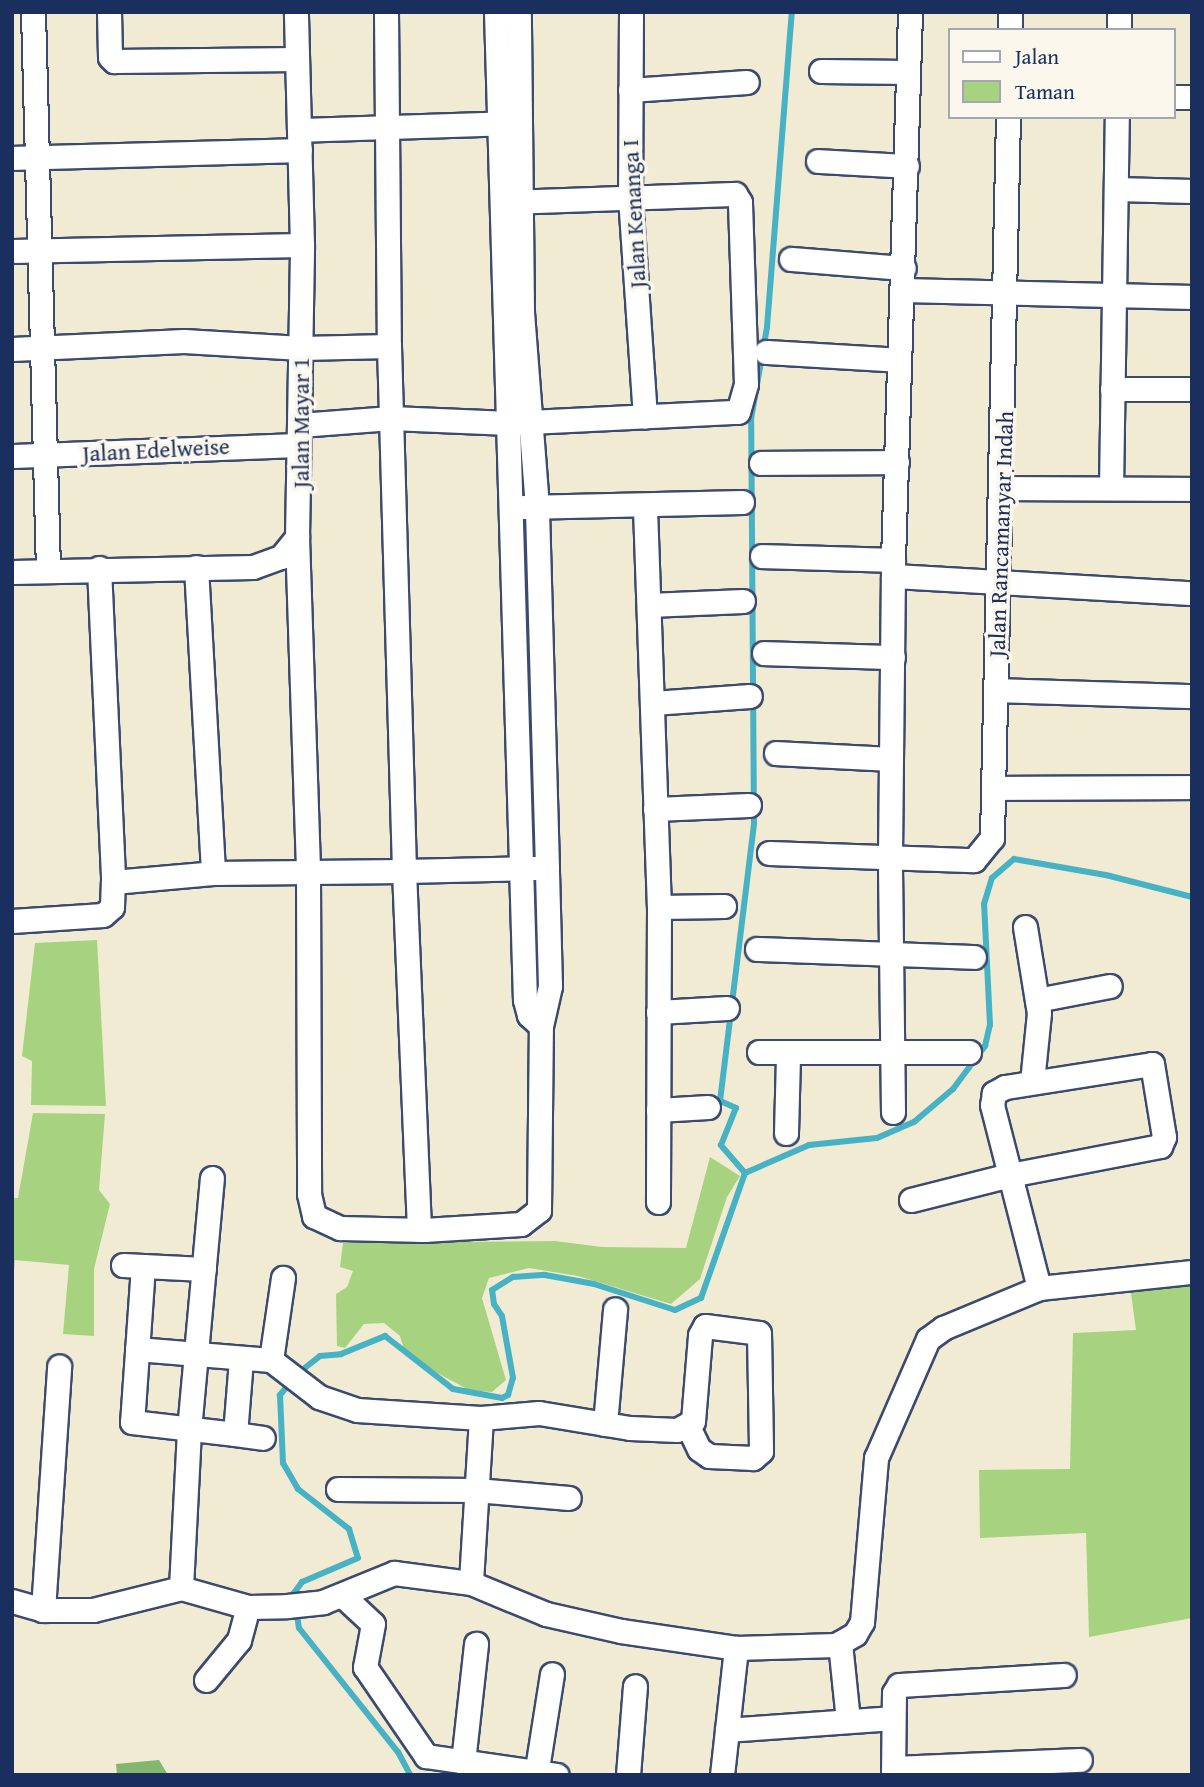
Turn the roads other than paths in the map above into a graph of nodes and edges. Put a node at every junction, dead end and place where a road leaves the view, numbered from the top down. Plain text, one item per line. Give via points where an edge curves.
1 (33, 12) edge
2 (109, 12) edge
3 (296, 12) edge
4 (386, 12) edge
5 (496, 12) edge
6 (519, 12) edge
7 (631, 12) edge
8 (910, 12) edge
9 (297, 59) junction
10 (821, 71) dead end
11 (908, 72) junction
12 (747, 82) dead end
13 (630, 90) junction
14 (1008, 119) edge
15 (1117, 119) edge
16 (508, 123) junction
17 (389, 130) junction
18 (299, 140) junction
19 (38, 157) junction
20 (12, 158) edge
21 (818, 161) dead end
22 (907, 166) junction
23 (1116, 189) junction
24 (1192, 191) edge
25 (630, 197) junction
26 (510, 202) junction
27 (302, 245) junction
28 (12, 251) edge
29 (40, 251) junction
30 (791, 259) dead end
31 (904, 279) junction
32 (1007, 295) junction
33 (1113, 296) junction
34 (1192, 297) edge
35 (389, 346) junction
36 (43, 347) junction
37 (301, 348) junction
38 (12, 349) edge
39 (766, 352) dead end
40 (899, 360) junction
41 (1112, 389) junction
42 (1192, 389) edge
43 (645, 416) junction
44 (391, 418) junction
45 (520, 422) junction
46 (300, 435) junction
47 (43, 455) junction
48 (12, 456) edge
49 (897, 462) junction
50 (761, 463) dead end
51 (1003, 488) junction
52 (1111, 488) junction
53 (1192, 489) edge
54 (742, 502) dead end
55 (537, 507) junction
56 (510, 508) junction
57 (645, 508) junction
58 (297, 537) junction
59 (762, 556) dead end
60 (99, 568) junction
61 (196, 568) junction
62 (893, 568) junction
63 (48, 570) junction
64 (12, 572) edge
65 (1000, 583) junction
66 (1192, 593) edge
67 (743, 601) dead end
68 (649, 605) junction
69 (764, 653) dead end
70 (893, 657) junction
71 (997, 690) junction
72 (750, 696) dead end
73 (1192, 696) edge
74 (653, 703) junction
75 (776, 753) dead end
76 (890, 759) junction
77 (1192, 787) edge
78 (994, 788) junction
79 (749, 804) dead end
80 (655, 809) junction
81 (769, 853) dead end
82 (890, 856) junction
83 (547, 868) junction
84 (520, 869) junction
85 (404, 871) junction
86 (213, 873) junction
87 (308, 873) junction
88 (113, 881) junction
89 (724, 906) dead end
90 (659, 907) junction
91 (12, 921) edge
92 (1025, 927) dead end
93 (757, 949) dead end
94 (891, 956) junction
95 (974, 957) dead end
96 (1110, 986) dead end
97 (1037, 1000) junction
98 (727, 1008) dead end
99 (659, 1012) junction
100 (541, 1026) junction
101 (893, 1050) junction
102 (759, 1052) dead end
103 (969, 1052) dead end
104 (788, 1055) junction
105 (1032, 1082) junction
106 (708, 1107) dead end
107 (658, 1110) junction
108 (894, 1112) dead end
109 (786, 1133) dead end
110 (1010, 1175) junction
111 (212, 1178) dead end
112 (911, 1200) dead end
113 (658, 1202) dead end
114 (419, 1230) junction
115 (204, 1269) junction
116 (1192, 1272) edge
117 (283, 1278) dead end
118 (1039, 1288) junction
119 (615, 1310) dead end
120 (137, 1349) junction
121 (197, 1354) junction
122 (242, 1360) junction
123 (278, 1364) junction
124 (59, 1367) dead end
125 (481, 1418) junction
126 (605, 1424) junction
127 (688, 1426) junction
128 (189, 1430) junction
129 (235, 1434) junction
130 (263, 1438) dead end
131 (338, 1489) dead end
132 (476, 1490) junction
133 (569, 1498) dead end
134 (471, 1583) junction
135 (181, 1588) junction
136 (342, 1595) junction
137 (12, 1601) edge
138 (248, 1607) junction
139 (43, 1610) junction
140 (839, 1643) junction
141 (476, 1644) dead end
142 (736, 1647) junction
143 (552, 1675) dead end
144 (1064, 1675) dead end
145 (206, 1680) dead end
146 (635, 1686) dead end
147 (893, 1718) junction
148 (848, 1721) junction
149 (727, 1730) junction
150 (1080, 1760) dead end
151 (463, 1762) junction
152 (893, 1772) edge
153 (543, 1774) edge
154 (628, 1775) edge
155 (722, 1775) edge

1 - 19 street
2 - 9 street via 110,57 114,61
3 - 9 street, Jalan Mayar 1
4 - 17 street
5 - 16 street
6 - 16 street
7 - 13 street, Jalan Kenanga I
8 - 11 street
9 - 18 street, Jalan Mayar 1
10 - 11 street
11 - 22 street
12 - 13 street
13 - 25 street, Jalan Kenanga I
14 - 32 street, Jalan Rancamanyar Indah
15 - 23 street
16 - 17 street
16 - 26 street
17 - 18 street
17 - 35 street
18 - 19 street
18 - 27 street, Jalan Mayar 1
19 - 20 street
19 - 29 street
21 - 22 street
22 - 31 street
23 - 24 street
23 - 33 street
25 - 26 street
25 - 43 street, Jalan Kenanga I
25 - 43 street, Jalan Edelweise via 724,191 735,194 740,202 744,402 738,412 727,415
26 - 45 street via 522,312
27 - 29 street
27 - 37 street, Jalan Mayar 1
28 - 29 street
29 - 36 street
30 - 31 street
31 - 32 street
31 - 40 street
32 - 33 street
32 - 51 street, Jalan Rancamanyar Indah
33 - 34 street
33 - 41 street
35 - 37 street
35 - 44 street
36 - 37 street via 184,341
36 - 38 street
36 - 47 street
37 - 46 street, Jalan Mayar 1
39 - 40 street
40 - 49 street
41 - 42 street
41 - 52 street
43 - 45 street, Jalan Edelweise
44 - 45 street, Jalan Edelweise
44 - 46 street, Jalan Edelweise
44 - 85 street
45 - 55 street
45 - 56 street
46 - 47 street, Jalan Edelweise
46 - 58 street, Jalan Mayar 1
47 - 48 street, Jalan Edelweise
47 - 63 street
49 - 50 street
49 - 62 street
51 - 52 street
51 - 65 street, Jalan Rancamanyar Indah
52 - 53 street
54 - 57 street
55 - 56 street
55 - 57 street
55 - 83 street
56 - 84 street
57 - 68 street
58 - 61 street via 281,557 267,565
58 - 87 street, Jalan Mayar 1
59 - 62 street
60 - 61 street
60 - 63 street
60 - 88 street
61 - 86 street
62 - 65 street
62 - 70 street
63 - 64 street
65 - 66 street
65 - 71 street, Jalan Rancamanyar Indah
67 - 68 street
68 - 74 street
69 - 70 street
70 - 76 street
71 - 73 street
71 - 78 street, Jalan Rancamanyar Indah
72 - 74 street
74 - 80 street
75 - 76 street
76 - 82 street
77 - 78 street
78 - 82 street, Jalan Rancamanyar Indah via 992,838 974,860
79 - 80 street
80 - 90 street
81 - 82 street
82 - 94 street
83 - 84 street
83 - 100 street via 550,986
84 - 85 street
84 - 100 street via 525,1000 529,1015
85 - 87 street
85 - 114 street
86 - 87 street
86 - 88 street
87 - 114 street, Jalan Mayar 1 via 309,1195 314,1216 340,1228
88 - 91 street via 112,907 103,915
89 - 90 street
90 - 99 street
92 - 97 street
93 - 94 street
94 - 95 street
94 - 101 street
96 - 97 street
97 - 105 street
98 - 99 street
99 - 107 street
100 - 114 street via 539,1210 521,1224
101 - 103 street
101 - 104 street
101 - 108 street
102 - 104 street
104 - 109 street
105 - 110 street via 994,1093 992,1105
105 - 110 street via 1152,1064 1163,1143
106 - 107 street
107 - 113 street
110 - 112 street
110 - 118 street
111 - 115 street
115 - 120 street via 133,1266
115 - 121 street
116 - 118 street
117 - 123 street
118 - 140 street via 943,1328 928,1339 876,1458 867,1603 855,1634
119 - 126 street
120 - 121 street
120 - 128 street via 121,1421
121 - 122 street
121 - 128 street
122 - 123 street
122 - 129 street
123 - 125 street via 308,1390 357,1410
124 - 139 street
125 - 126 street via 539,1413
125 - 132 street
126 - 127 street via 656,1430
127 - 127 street via 699,1449 709,1457 753,1458 761,1451 759,1333 705,1326 700,1335 693,1421
128 - 129 street
128 - 135 street
129 - 130 street
131 - 132 street
132 - 133 street
132 - 134 street
134 - 136 street via 394,1573
134 - 142 street via 545,1614 621,1631
135 - 138 street
135 - 139 street via 93,1609
136 - 138 street via 311,1604
136 - 151 street via 373,1623 365,1667 426,1756
137 - 139 street
138 - 145 street via 239,1640
140 - 142 street
140 - 148 street
141 - 151 street
142 - 149 street
143 - 153 street
144 - 147 street via 899,1685 894,1688
146 - 154 street
147 - 148 street
147 - 152 street
148 - 149 street
149 - 155 street
150 - 152 street
151 - 153 street

